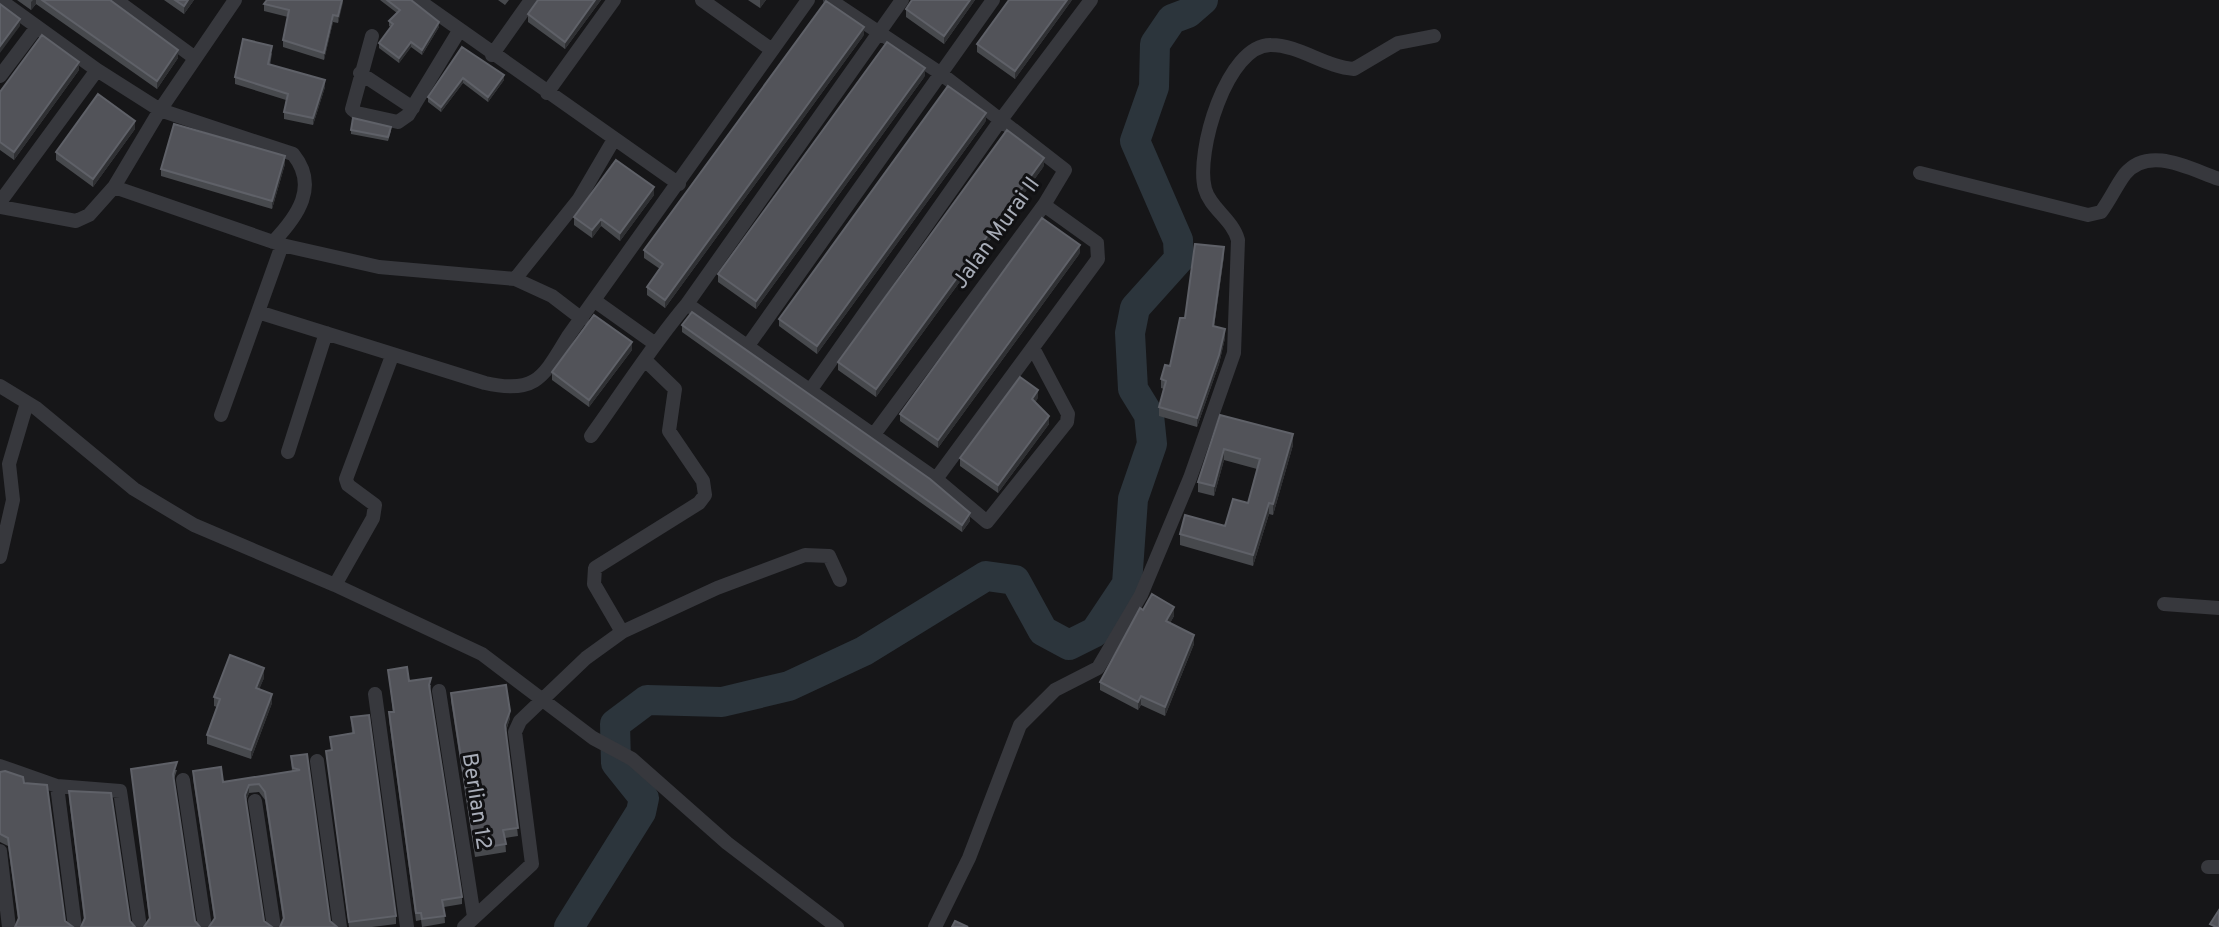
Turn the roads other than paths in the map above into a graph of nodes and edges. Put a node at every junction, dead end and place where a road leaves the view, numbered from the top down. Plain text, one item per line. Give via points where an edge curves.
1 (0, 0) edge
2 (116, 0) edge
3 (235, 0) edge
4 (531, 0) edge
5 (614, 0) edge
6 (702, 0) edge
7 (808, 0) edge
8 (830, 0) edge
9 (902, 0) edge
10 (993, 0) edge
11 (1091, 0) edge
12 (426, 2) edge
13 (37, 27) junction
14 (459, 31) junction
15 (879, 32) junction
16 (372, 36) dead end
17 (1434, 36) dead end
18 (772, 50) junction
19 (492, 55) junction
20 (195, 58) junction
21 (97, 70) junction
22 (360, 73) junction
23 (940, 73) junction
24 (0, 76) edge
25 (547, 93) junction
26 (413, 108) junction
27 (160, 110) junction
28 (1000, 121) junction
29 (613, 141) junction
30 (1920, 173) dead end
31 (2219, 179) edge
32 (679, 184) junction
33 (114, 187) junction
34 (0, 204) edge
35 (1044, 205) junction
36 (277, 243) junction
37 (515, 279) junction
38 (595, 301) junction
39 (687, 304) junction
40 (258, 312) junction
41 (582, 319) junction
42 (326, 333) junction
43 (654, 343) junction
44 (747, 347) junction
45 (1033, 348) junction
46 (392, 356) junction
47 (645, 360) junction
48 (0, 386) edge
49 (809, 392) junction
50 (27, 403) junction
51 (221, 415) dead end
52 (591, 436) dead end
53 (872, 437) junction
54 (288, 452) dead end
55 (936, 479) junction
56 (0, 557) edge
57 (840, 580) dead end
58 (335, 585) junction
59 (2164, 604) dead end
60 (2219, 608) edge
61 (622, 632) junction
62 (439, 691) dead end
63 (375, 694) dead end
64 (544, 702) junction
65 (317, 761) dead end
66 (0, 766) edge
67 (183, 780) dead end
68 (57, 786) junction
69 (255, 801) dead end
70 (0, 851) edge
71 (469, 922) edge
72 (9, 927) edge
73 (75, 927) edge
74 (140, 927) edge
75 (205, 927) edge
76 (274, 927) edge
77 (340, 927) edge
78 (407, 927) edge
79 (837, 927) edge
80 (935, 927) edge

1 - 13 street
2 - 20 street
3 - 20 street
4 - 19 street
5 - 25 street
6 - 18 street
7 - 18 street
8 - 15 street, Jalan Murai II
9 - 15 street
10 - 23 street
11 - 28 street
12 - 14 street
13 - 21 street
13 - 24 street
14 - 19 street
14 - 26 street
15 - 23 street, Jalan Murai II
15 - 39 street
16 - 22 street
17 - 80 street via 1398,43 1354,69 1279,45 1260,46 1246,54 1225,90 1210,125 1203,163 1205,192 1235,228 1238,240 1234,353 1141,595 1098,668 1055,690 1020,725 969,858
18 - 32 street
19 - 25 street
20 - 27 street
21 - 27 street
21 - 34 street
22 - 26 street
22 - 26 street via 352,97 354,112 398,122
23 - 28 street, Jalan Murai II
23 - 44 street
25 - 29 street
27 - 33 street
27 - 36 street via 293,154 307,183 294,219
28 - 35 street, Jalan Murai II via 1064,168
28 - 49 street
29 - 32 street
29 - 37 street via 579,199
30 - 31 street via 2088,215 2101,212 2127,171 2141,161 2163,160
32 - 38 street
33 - 34 street via 89,215 76,221
33 - 36 street
35 - 45 street via 1097,243 1100,251
35 - 53 street, Jalan Murai II
36 - 37 street via 379,267
36 - 40 street
37 - 41 street via 552,296
38 - 41 street
38 - 43 street
39 - 43 street
39 - 44 street
40 - 42 street
40 - 51 street
41 - 46 street via 542,379 520,387 494,385
42 - 46 street
42 - 54 street
43 - 47 street
44 - 49 street
45 - 55 street
45 - 55 street via 1068,414 1067,422 990,522
46 - 58 street via 346,479 375,505 373,518
47 - 52 street
47 - 61 street via 675,389 669,431 703,481 705,495 595,568 594,584
48 - 50 street
49 - 53 street
50 - 56 street via 9,464 13,500
50 - 58 street via 134,489 194,525
53 - 55 street
57 - 61 street via 829,556 805,555
58 - 64 street via 482,654
59 - 60 street
61 - 64 street via 586,658
62 - 71 street, Berlian 12
63 - 78 street
64 - 71 street via 520,721 515,732 532,864
64 - 79 street via 632,759 727,843
65 - 77 street
66 - 68 street
67 - 75 street
68 - 73 street
68 - 74 street via 120,791
69 - 76 street
70 - 72 street

